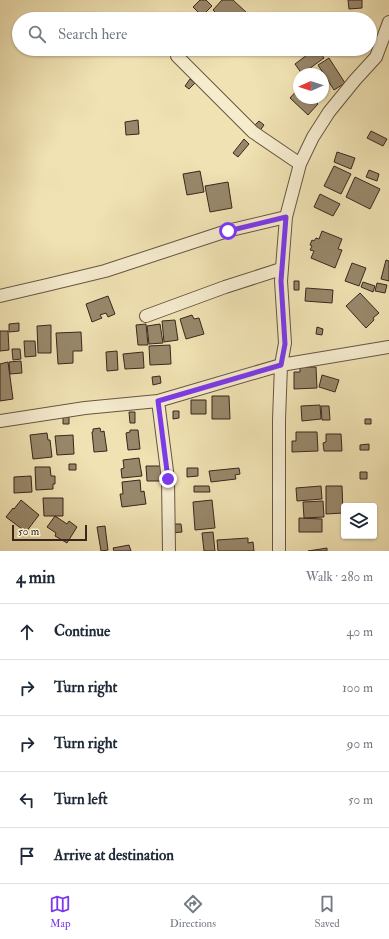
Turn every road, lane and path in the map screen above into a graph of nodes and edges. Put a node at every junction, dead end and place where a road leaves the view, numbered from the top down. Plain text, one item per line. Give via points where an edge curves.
1 (389, 22) edge
2 (377, 54) edge
3 (177, 56) dead end
4 (376, 56) edge
5 (300, 164) junction
6 (286, 217) junction
7 (281, 269) junction
8 (0, 296) edge
9 (146, 316) dead end
10 (389, 347) edge
11 (281, 365) junction
12 (158, 401) junction
13 (0, 421) edge
14 (169, 551) edge
15 (279, 551) edge

1 - 2 street
3 - 5 street via 253,132
4 - 5 street via 329,112
5 - 6 street
6 - 7 street
6 - 8 street via 228,231 105,271
7 - 9 street
7 - 11 street via 285,344
10 - 11 street
11 - 12 street
11 - 15 street via 278,420
12 - 13 street via 85,408
12 - 14 street via 168,479

